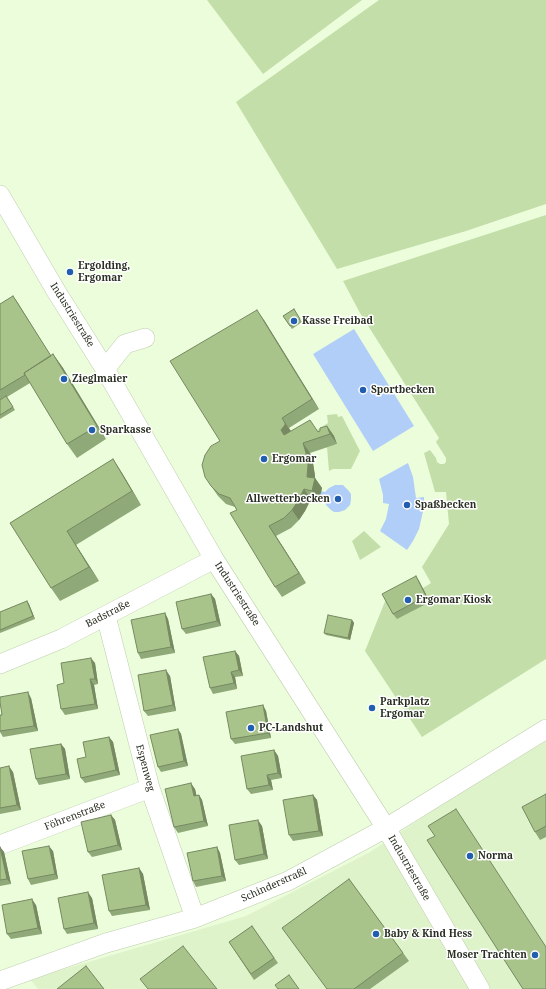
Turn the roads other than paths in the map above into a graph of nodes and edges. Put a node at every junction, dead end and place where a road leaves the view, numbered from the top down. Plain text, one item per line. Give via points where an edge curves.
1 (0, 195) edge
2 (145, 338) dead end
3 (105, 368) junction
4 (214, 559) junction
5 (106, 616) junction
6 (0, 664) edge
7 (546, 729) edge
8 (150, 788) junction
9 (386, 828) junction
10 (0, 845) edge
11 (196, 918) junction
12 (0, 981) edge
13 (480, 989) edge

1 - 3 street, Industriestraße
2 - 3 street via 125,344
3 - 4 street, Industriestraße
4 - 5 street, Badstraße
4 - 9 street, Industriestraße
5 - 6 street, Badstraße via 62,639
5 - 8 street, Espenweg
7 - 9 street, Schinderstraßl
8 - 10 street, Föhrenstraße
8 - 11 street, Espenweg
9 - 11 street, Schinderstraßl via 288,881
9 - 13 street, Industriestraße
11 - 12 street, Schinderstraßl via 106,943

